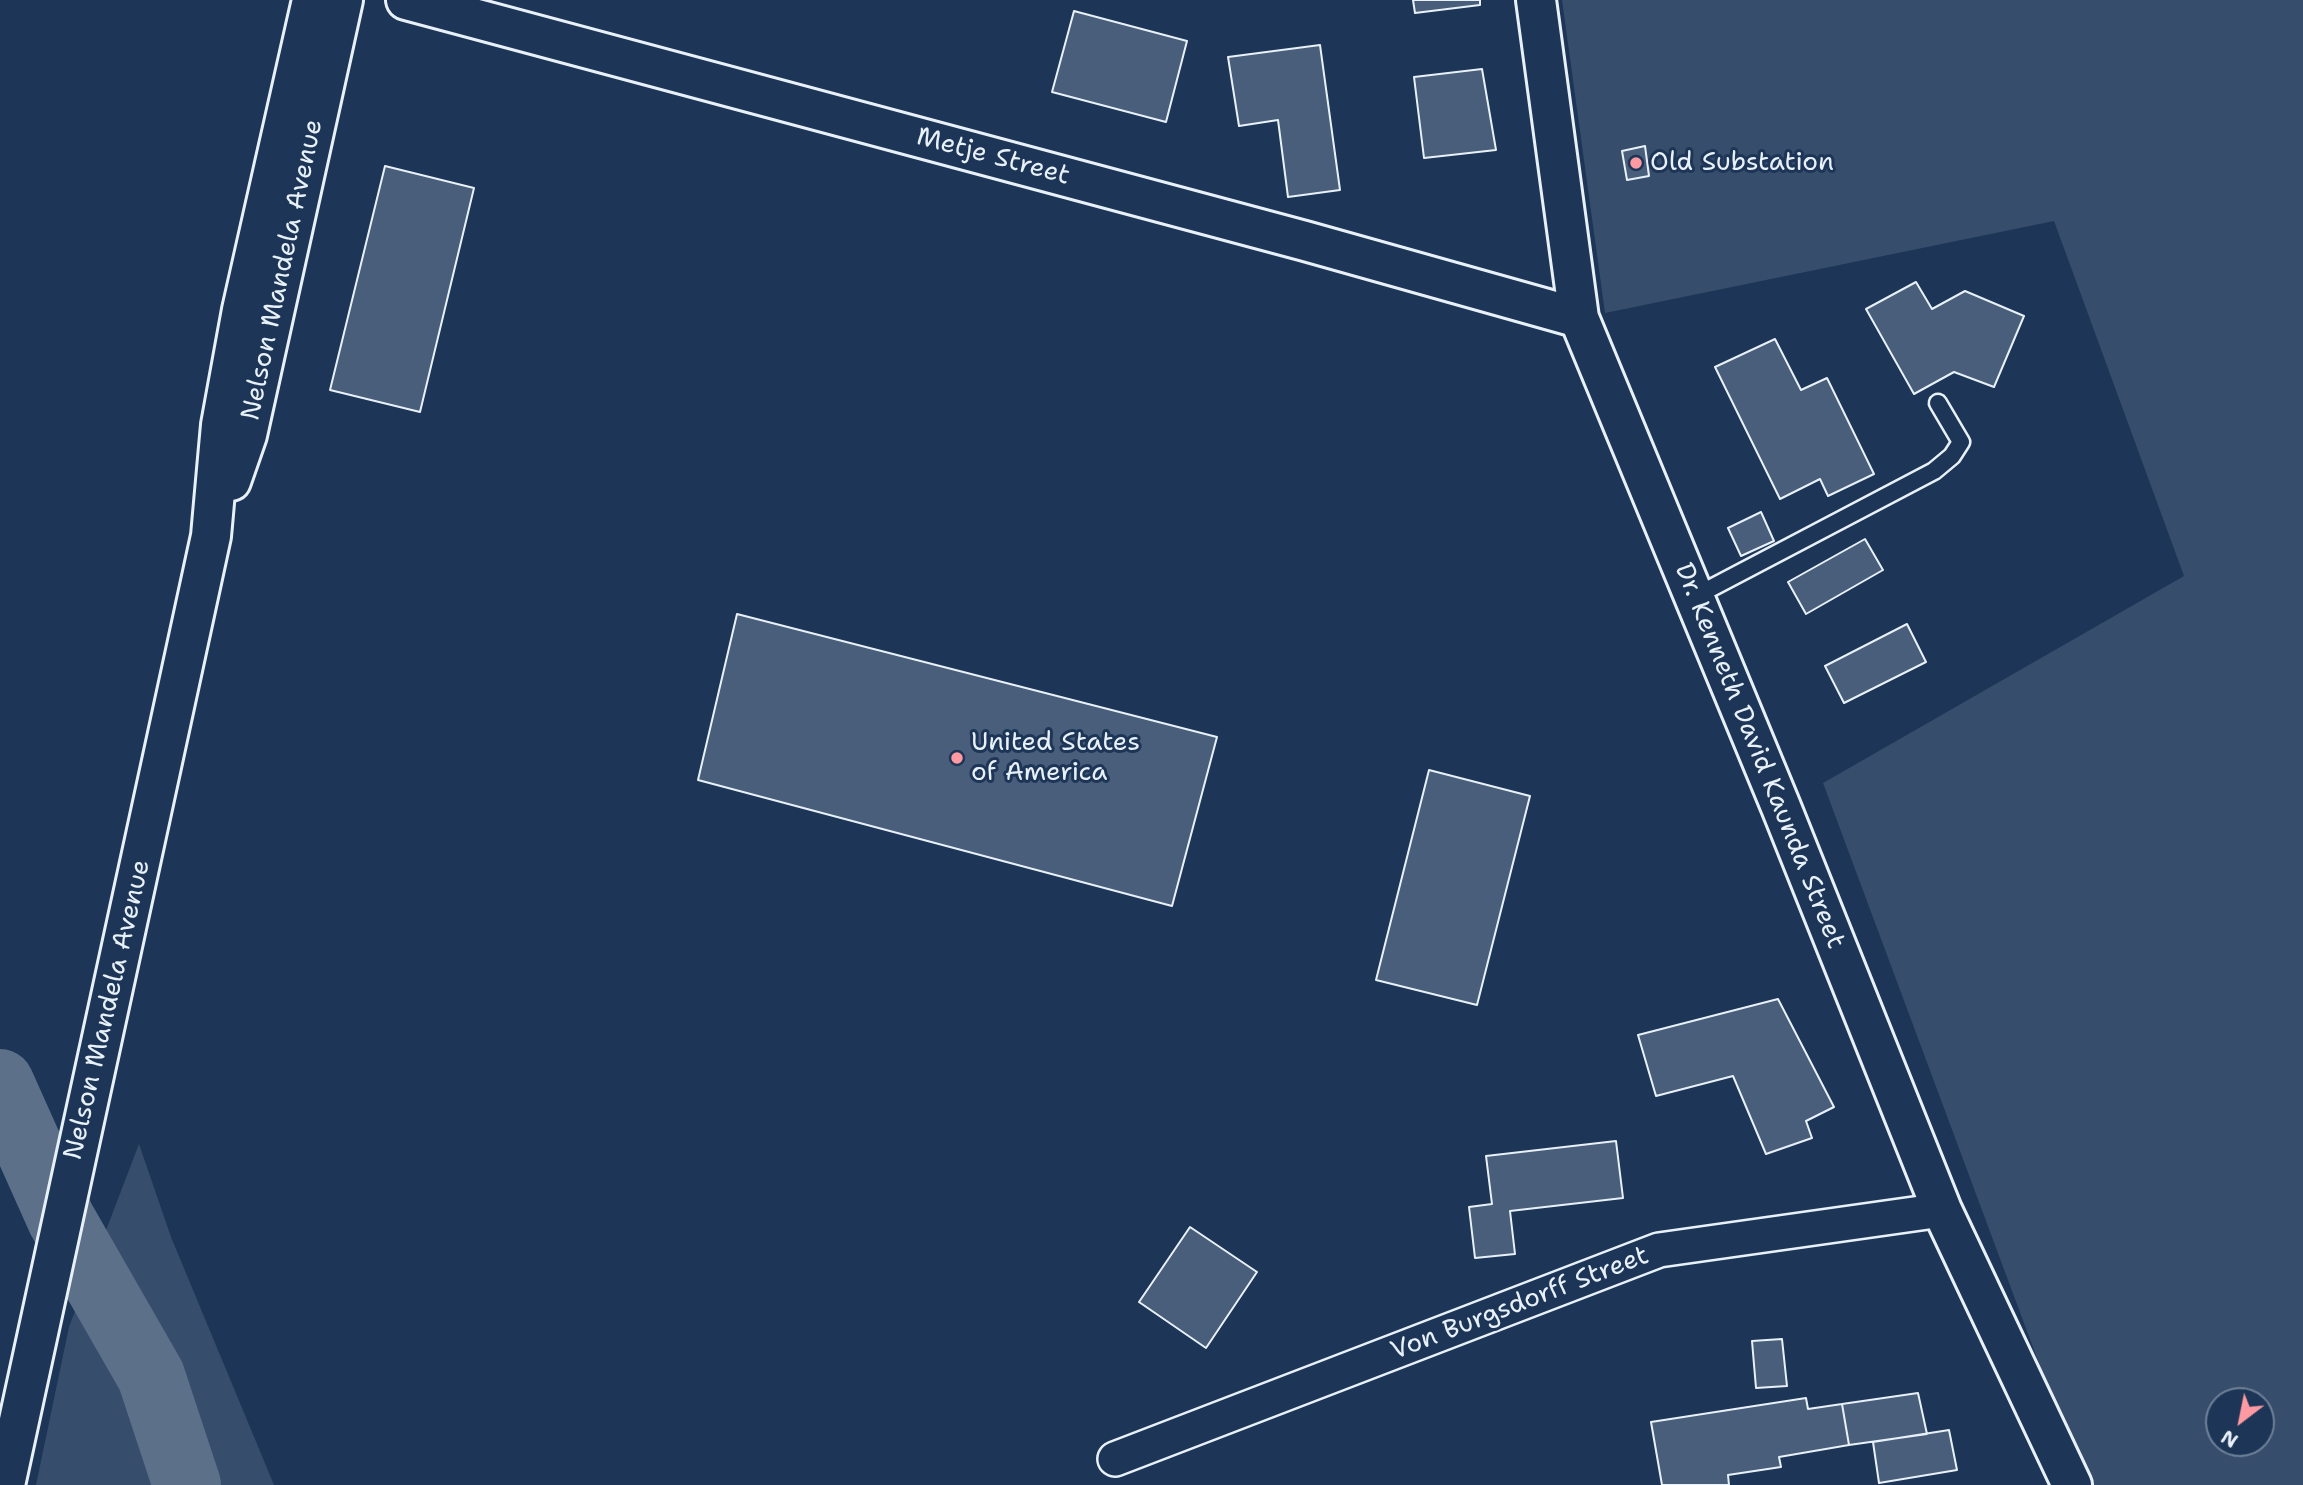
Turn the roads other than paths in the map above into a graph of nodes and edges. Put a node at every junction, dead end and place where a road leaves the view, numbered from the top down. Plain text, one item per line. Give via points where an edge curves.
1 (312, 0) edge
2 (343, 0) edge
3 (406, 0) edge
4 (1536, 0) edge
5 (1579, 318) junction
6 (1938, 402) dead end
7 (211, 536) junction
8 (1695, 597) junction
9 (1942, 1210) junction
10 (1115, 1459) dead end
11 (5, 1485) edge
12 (2072, 1485) edge

1 - 7 street, Nelson Mandela Avenue via 240,323 221,425
2 - 7 street, Nelson Mandela Avenue via 247,435
3 - 5 street, Metje Street
4 - 5 street, Dr. Kenneth David Kaunda Street
5 - 8 street, Dr. Kenneth David Kaunda Street
6 - 8 lane via 1961,442 1934,471
7 - 11 street, Nelson Mandela Avenue
8 - 9 street, Dr. Kenneth David Kaunda Street
9 - 10 street, Von Burgsdorff Street via 1658,1250
9 - 12 street, Dr. Kenneth David Kaunda Street

